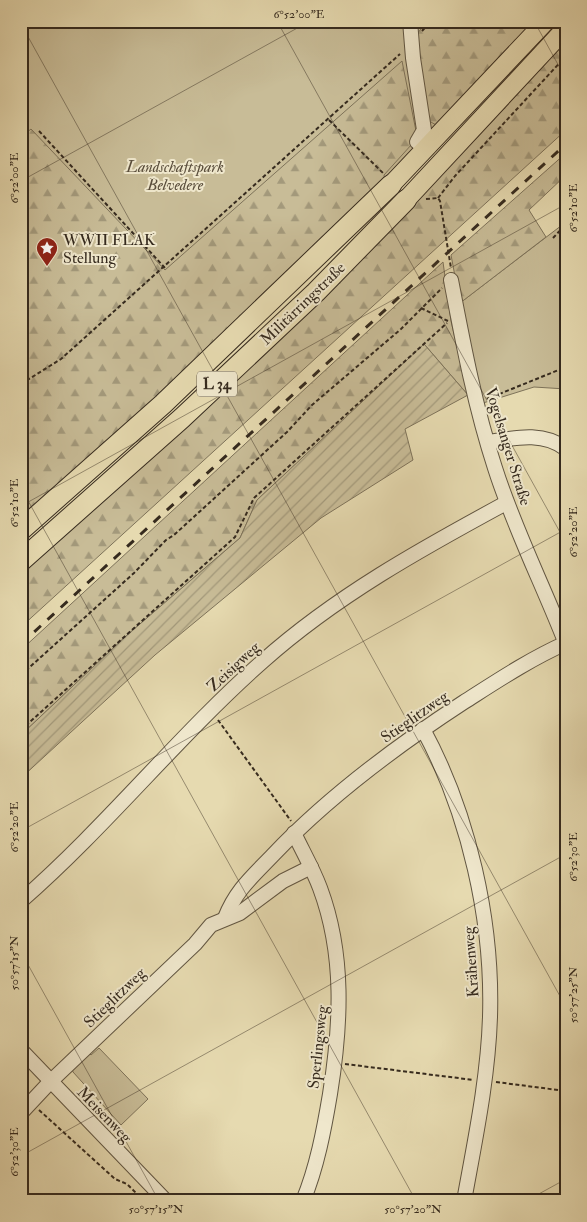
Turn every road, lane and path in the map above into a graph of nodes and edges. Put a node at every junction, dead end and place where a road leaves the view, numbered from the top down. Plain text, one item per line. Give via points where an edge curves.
1 (410, 21) edge
2 (431, 21) edge
3 (546, 21) edge
4 (566, 28) edge
5 (411, 42) junction
6 (566, 56) edge
7 (329, 120) junction
8 (39, 132) dead end
9 (417, 142) dead end
10 (388, 180) junction
11 (438, 198) dead end
12 (406, 200) joint
13 (440, 202) dead end
14 (566, 224) edge
15 (553, 238) dead end
16 (165, 268) junction
17 (451, 280) junction
18 (421, 308) junction
19 (454, 320) junction
20 (566, 368) edge
21 (21, 384) edge
22 (477, 402) junction
23 (488, 442) junction
24 (566, 449) edge
25 (506, 503) junction
26 (21, 530) edge
27 (21, 561) edge
28 (566, 643) edge
29 (21, 675) edge
30 (211, 710) junction
31 (423, 729) junction
32 (21, 730) edge
33 (295, 832) junction
34 (311, 867) junction
35 (21, 901) edge
36 (224, 918) junction
37 (21, 1050) edge
38 (335, 1063) junction
39 (484, 1081) junction
40 (50, 1082) junction
41 (566, 1091) edge
42 (26, 1108) edge
43 (144, 1201) edge
44 (166, 1201) edge
45 (303, 1201) edge
46 (464, 1201) edge

1 - 5 street
2 - 5 path
3 - 10 main road, Militärringstraße / L 34
4 - 12 main road, Militärringstraße / L 34
5 - 7 path
5 - 9 street via 424,130
6 - 11 path
7 - 10 path
7 - 16 path
8 - 16 path
10 - 26 highway, Militärringstraße / L 34 via 163,404
12 - 27 highway, Militärringstraße / L 34 via 182,418
13 - 17 path
14 - 15 path
16 - 21 path via 61,359
17 - 18 path
17 - 19 street, Vogelsanger Straße
18 - 19 path
18 - 29 path
19 - 22 street, Vogelsanger Straße
19 - 32 path via 254,498 235,537
20 - 22 path
22 - 23 street, Vogelsanger Straße
23 - 24 street via 534,437 557,442
23 - 25 street, Vogelsanger Straße
25 - 28 street, Vogelsanger Straße
25 - 30 street, Zeisigweg via 418,551 321,613
28 - 31 street, Stieglitzweg via 513,671
30 - 33 path
30 - 35 street, Zeisigweg via 97,831
31 - 33 street, Stieglitzweg via 352,782
31 - 39 street, Krähenweg via 464,831 487,928 490,1018
33 - 34 street, Sperlingsweg
33 - 36 street, Stieglitzweg via 234,896
34 - 36 street, Stieglitzweg via 283,882 240,913
34 - 38 street, Sperlingsweg via 328,915 338,968 339,1034
36 - 40 street, Stieglitzweg via 204,932
37 - 40 street, Meisenweg
38 - 39 path
38 - 45 street, Sperlingsweg via 316,1162
39 - 41 path
39 - 46 street, Krähenweg
40 - 42 street, Stieglitzweg
40 - 44 street, Meisenweg
42 - 43 path via 115,1179 127,1184

